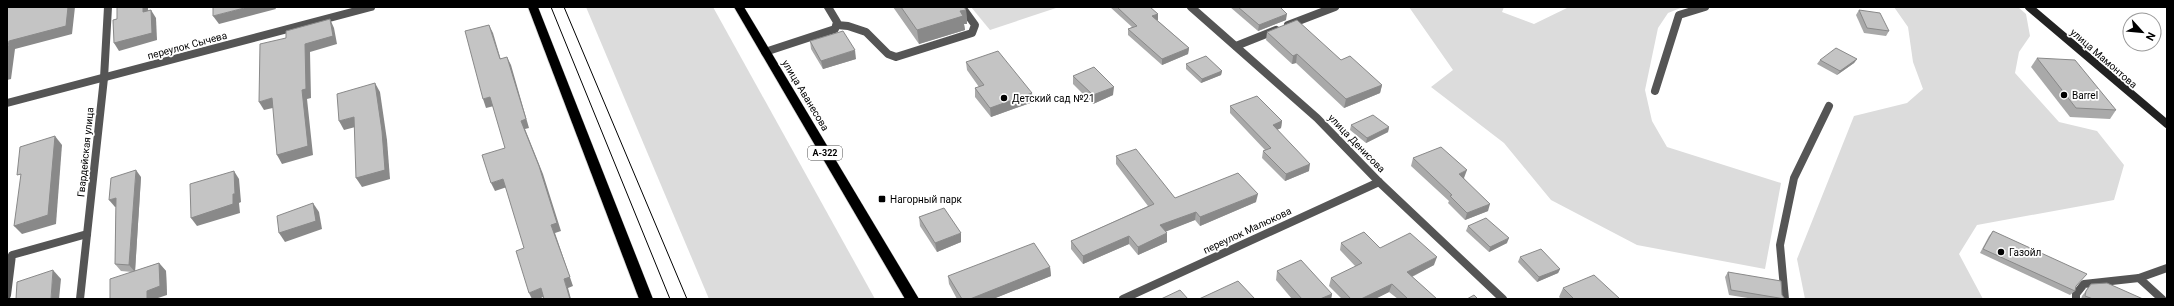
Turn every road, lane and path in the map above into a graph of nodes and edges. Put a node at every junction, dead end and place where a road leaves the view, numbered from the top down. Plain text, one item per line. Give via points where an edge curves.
1 (108, 7) edge
2 (371, 7) edge
3 (533, 7) edge
4 (739, 7) edge
5 (828, 7) edge
6 (962, 7) edge
7 (1191, 7) edge
8 (1335, 7) edge
9 (1705, 7) edge
10 (2029, 7) edge
11 (837, 25) junction
12 (1236, 46) junction
13 (765, 52) junction
14 (104, 78) junction
15 (1655, 91) dead end
16 (7, 103) edge
17 (1829, 106) dead end
18 (2167, 124) edge
19 (1379, 182) junction
20 (87, 234) junction
21 (2167, 268) edge
22 (2138, 278) junction
23 (7, 295) edge
24 (80, 299) edge
25 (646, 299) edge
26 (912, 299) edge
27 (1124, 299) edge
28 (1503, 299) edge
29 (1785, 299) edge
30 (2076, 299) edge
31 (2162, 299) edge

1 - 14 street, Гвардейская улица
2 - 14 street, переулок Сычева
3 - 25 highway
4 - 13 highway, улица Аванесова / А-322
5 - 11 street
6 - 11 street via 975,25 972,33 901,57 888,54 866,32
7 - 12 street, улица Денисова
8 - 12 street
9 - 15 street via 1679,15
10 - 18 main road, улица Мамонтова
11 - 13 street via 829,32
12 - 19 street, улица Денисова via 1317,118
13 - 26 highway, улица Аванесова / А-322
14 - 16 street, переулок Сычева
14 - 20 street, Гвардейская улица
17 - 29 street via 1794,178 1780,245
19 - 27 street, переулок Малюкова
19 - 28 street, улица Денисова
20 - 23 street via 12,255
20 - 24 street, Гвардейская улица
21 - 22 street
22 - 30 street via 2084,284 2076,294
22 - 31 street

